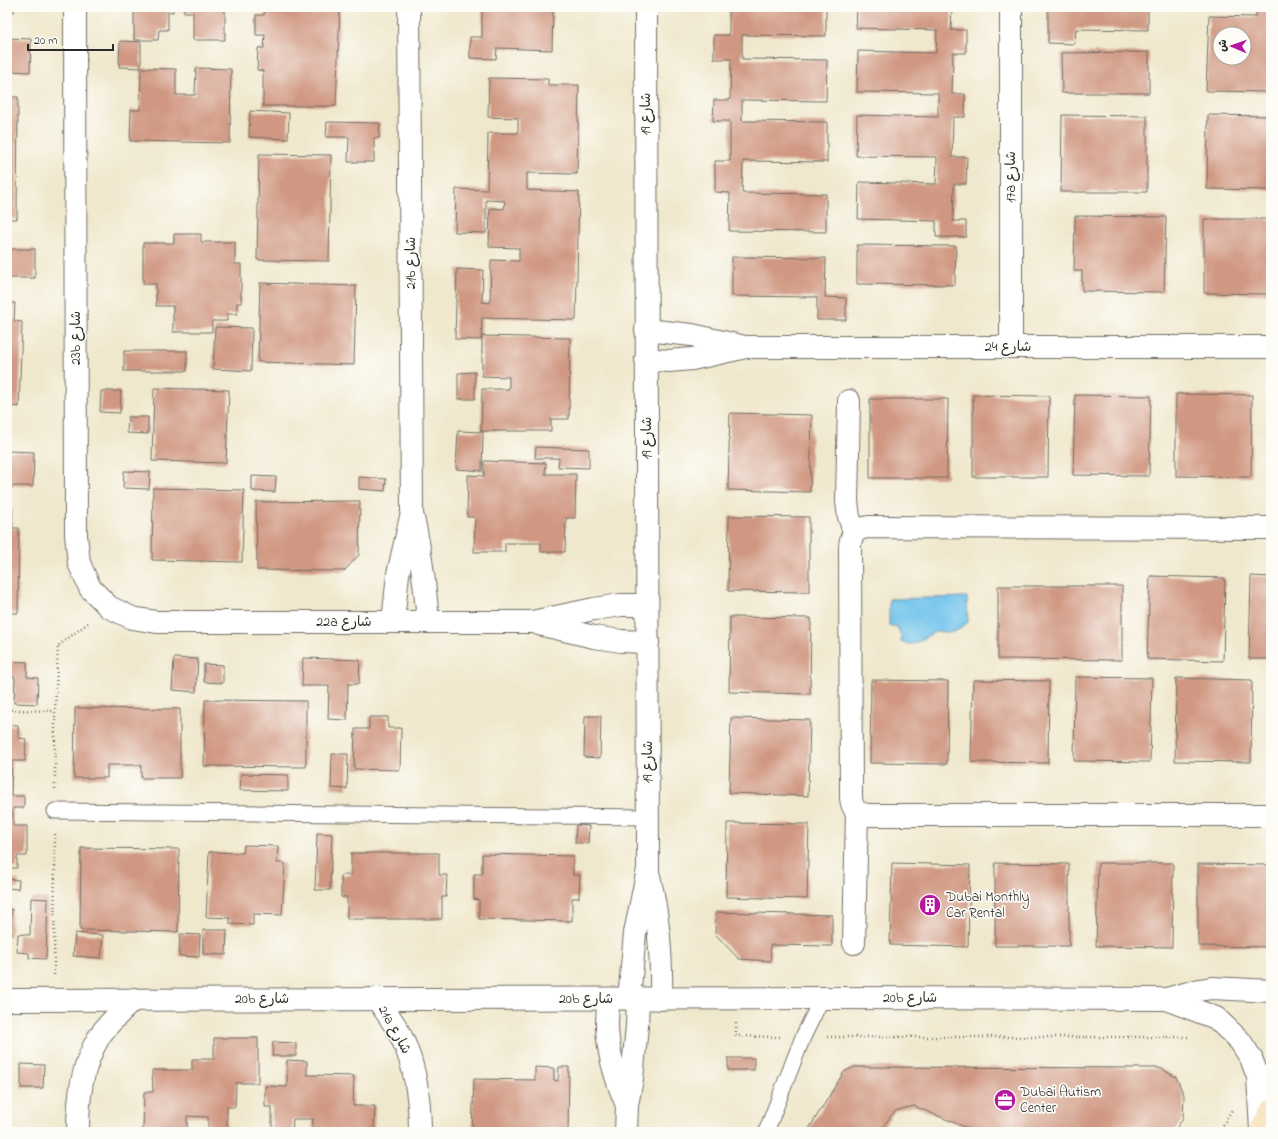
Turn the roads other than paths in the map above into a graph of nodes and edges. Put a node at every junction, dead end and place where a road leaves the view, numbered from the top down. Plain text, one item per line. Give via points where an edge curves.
1 (75, 7) edge
2 (646, 7) edge
3 (1011, 7) edge
4 (410, 8) edge
5 (646, 330) junction
6 (745, 347) junction
7 (1271, 347) edge
8 (1011, 348) junction
9 (646, 359) junction
10 (849, 401) dead end
11 (412, 514) junction
12 (1271, 528) edge
13 (854, 532) junction
14 (647, 605) junction
15 (157, 622) joint
16 (393, 622) junction
17 (428, 622) junction
18 (532, 622) junction
19 (648, 642) junction
20 (55, 811) dead end
21 (857, 812) junction
22 (1271, 815) edge
23 (648, 817) junction
24 (648, 869) junction
25 (854, 943) dead end
26 (1271, 991) edge
27 (377, 998) junction
28 (662, 998) junction
29 (822, 998) junction
30 (625, 999) junction
31 (1166, 999) junction
32 (7, 1000) edge
33 (134, 1000) junction
34 (627, 1105) junction
35 (1271, 1111) edge
36 (420, 1130) edge
37 (764, 1131) edge
38 (1260, 1131) edge
39 (78, 1132) edge
40 (626, 1132) edge

1 - 15 street, 23b شارع via 76,535 79,563 90,588 109,607 132,618
2 - 5 street, شارع 19
3 - 8 street, 17a شارع
4 - 11 street, 21b شارع
5 - 6 street via 692,335
5 - 9 street, شارع 19
6 - 8 street, شارع 24
6 - 9 street via 692,359
7 - 8 street, شارع 24
9 - 14 street, شارع 19
10 - 13 street via 847,501
11 - 16 street, 21b شارع via 398,574
11 - 17 street, 21b شارع via 424,575
12 - 13 street via 868,527
13 - 21 street via 850,539 851,798
14 - 18 street, 22a شارع via 621,605
14 - 19 street, شارع 19
15 - 16 street, 22a شارع
16 - 17 street, 22a شارع
17 - 18 street, 22a شارع
18 - 19 street, 22a شارع via 594,637
19 - 23 street, شارع 19
20 - 23 lane
21 - 22 street
21 - 25 street
23 - 24 street, شارع 19
24 - 28 street, شارع 19 via 660,934
24 - 30 street, شارع 19
26 - 31 street, 20b شارع via 1212,988
27 - 30 street, 20b شارع
27 - 33 street, 20b شارع
27 - 36 street, 21a شارع via 397,1028 411,1060 419,1093
28 - 29 street, 20b شارع
28 - 30 street, 20b شارع
29 - 31 street, 20b شارع
29 - 37 lane
30 - 34 street, شارع 19 via 635,1052
30 - 34 street, شارع 19 via 607,1026 616,1080
31 - 38 street, 20b شارع via 1216,1018 1240,1041 1251,1058 1258,1077
32 - 33 street, 20b شارع
33 - 39 street via 111,1022 90,1054 80,1085
34 - 40 street, شارع 19
35 - 38 street

